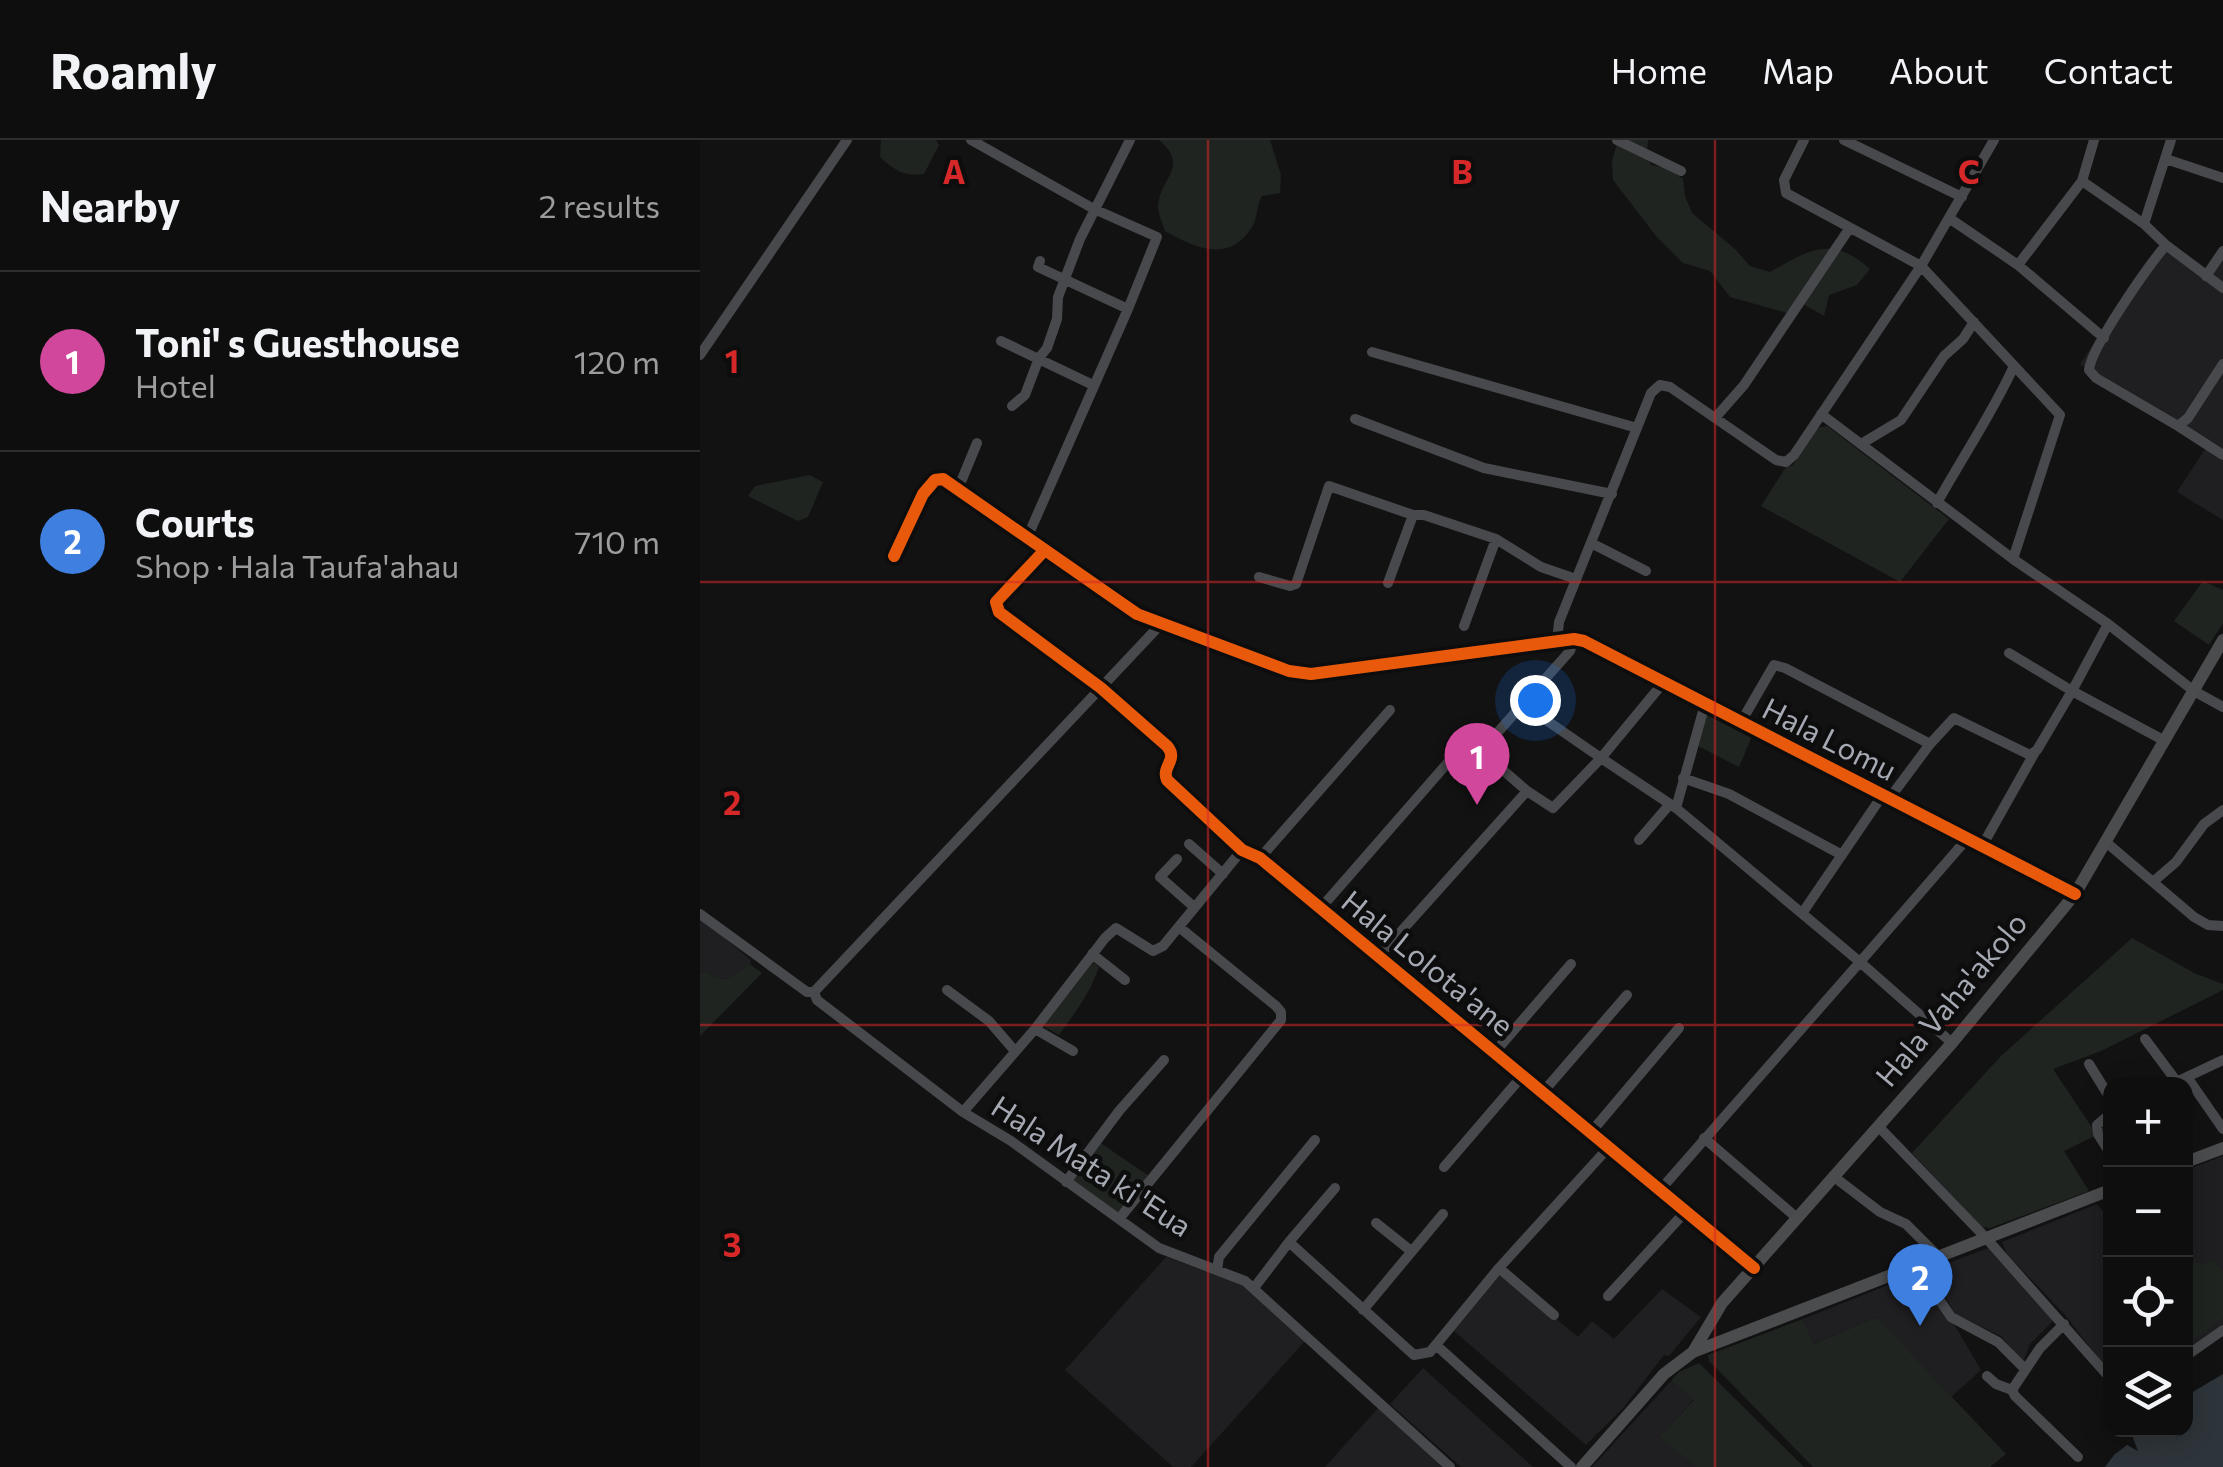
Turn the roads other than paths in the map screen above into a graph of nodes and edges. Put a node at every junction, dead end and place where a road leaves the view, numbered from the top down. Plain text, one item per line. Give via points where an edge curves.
1 (847, 140) edge
2 (972, 140) edge
3 (1130, 140) edge
4 (1617, 140) edge
5 (1804, 140) edge
6 (1844, 140) edge
7 (1994, 140) edge
8 (2094, 140) edge
9 (2172, 140) edge
10 (2166, 159) junction
11 (1681, 171) dead end
12 (2223, 178) edge
13 (2082, 180) junction
14 (1962, 197) junction
15 (1094, 209) junction
16 (1950, 218) junction
17 (2144, 224) junction
18 (1849, 229) junction
19 (2166, 245) junction
20 (2223, 251) edge
21 (1040, 260) dead end
22 (2018, 265) junction
23 (1921, 266) junction
24 (2206, 276) junction
25 (1066, 280) junction
26 (2223, 288) edge
27 (1128, 309) junction
28 (1974, 322) junction
29 (2104, 338) junction
30 (1001, 341) dead end
31 (1372, 352) dead end
32 (700, 355) edge
33 (1040, 358) junction
34 (2223, 364) edge
35 (2014, 366) junction
36 (1093, 386) junction
37 (1012, 406) dead end
38 (1821, 414) junction
39 (1715, 418) junction
40 (1355, 419) dead end
41 (2178, 426) junction
42 (1637, 428) junction
43 (977, 443) dead end
44 (1861, 444) junction
45 (2223, 455) edge
46 (958, 489) junction
47 (1612, 494) junction
48 (1937, 503) junction
49 (1413, 516) junction
50 (1027, 538) junction
51 (1496, 539) junction
52 (1591, 543) junction
53 (1043, 552) junction
54 (894, 556) dead end
55 (2012, 559) junction
56 (1646, 571) dead end
57 (1259, 577) dead end
58 (1576, 579) junction
59 (1388, 583) dead end
60 (1161, 624) junction
61 (2108, 624) junction
62 (1464, 626) dead end
63 (1574, 639) junction
64 (2223, 640) edge
65 (1557, 641) junction
66 (2009, 653) dead end
67 (1664, 683) junction
68 (1101, 688) junction
69 (2072, 691) junction
70 (2194, 691) junction
71 (1523, 704) junction
72 (1705, 704) junction
73 (2223, 706) edge
74 (1390, 710) dead end
75 (1741, 722) junction
76 (2165, 741) junction
77 (1930, 744) junction
78 (1481, 750) junction
79 (2035, 752) junction
80 (1601, 758) junction
81 (1684, 778) junction
82 (1527, 792) junction
83 (1886, 798) junction
84 (1673, 806) junction
85 (2223, 810) edge
86 (1640, 840) dead end
87 (1966, 840) junction
88 (2107, 843) junction
89 (1189, 844) dead end
90 (1981, 848) junction
91 (1242, 850) junction
92 (1842, 854) junction
93 (1260, 858) junction
94 (1177, 859) dead end
95 (1223, 874) junction
96 (2154, 881) junction
97 (2075, 894) junction
98 (1194, 906) junction
99 (1320, 909) junction
100 (1804, 912) junction
101 (700, 914) edge
102 (2223, 926) edge
103 (1179, 927) junction
104 (1092, 954) junction
105 (1380, 956) junction
106 (1860, 962) junction
107 (1571, 964) dead end
108 (1125, 980) dead end
109 (948, 990) dead end
110 (814, 992) junction
111 (1627, 995) dead end
112 (1679, 1028) dead end
113 (1034, 1030) junction
114 (2144, 1039) dead end
115 (1952, 1042) junction
116 (1014, 1050) junction
117 (1074, 1052) dead end
118 (1496, 1052) junction
119 (1164, 1060) dead end
120 (2223, 1060) edge
121 (2089, 1064) dead end
122 (1523, 1075) junction
123 (2176, 1077) edge
124 (2187, 1077) edge
125 (2103, 1087) edge
126 (1544, 1092) junction
127 (2193, 1096) edge
128 (963, 1112) junction
129 (2103, 1120) edge
130 (1878, 1126) junction
131 (2223, 1129) edge
132 (1592, 1131) junction
133 (1704, 1138) junction
134 (1315, 1140) dead end
135 (2103, 1142) edge
136 (1609, 1147) junction
137 (2223, 1148) edge
138 (2193, 1159) edge
139 (1444, 1167) dead end
140 (1833, 1176) junction
141 (1066, 1182) junction
142 (1335, 1188) dead end
143 (1661, 1189) junction
144 (2103, 1193) edge
145 (1686, 1210) junction
146 (1443, 1214) dead end
147 (1797, 1218) junction
148 (1119, 1219) junction
149 (1376, 1223) dead end
150 (1986, 1238) junction
151 (1289, 1242) junction
152 (1412, 1250) junction
153 (1931, 1259) junction
154 (1500, 1268) junction
155 (1754, 1268) junction
156 (1217, 1270) junction
157 (1254, 1288) junction
158 (1608, 1296) dead end
159 (1364, 1310) junction
160 (1554, 1315) dead end
161 (1714, 1315) junction
162 (2064, 1324) junction
163 (2223, 1330) edge
164 (1716, 1343) junction
165 (1436, 1345) junction
166 (2193, 1351) edge
167 (1693, 1352) junction
168 (2024, 1369) junction
169 (2103, 1370) edge
170 (1987, 1376) dead end
171 (2012, 1390) junction
172 (2078, 1457) dead end
173 (1450, 1467) edge
174 (1572, 1467) edge
175 (1582, 1467) edge

1 - 32 street
2 - 15 street
3 - 15 street
4 - 11 street
5 - 18 street via 1783,188
6 - 14 street
7 - 14 street
8 - 13 street
9 - 10 street
10 - 12 street
10 - 17 street
13 - 17 street
13 - 22 street
14 - 16 street
15 - 25 street
15 - 27 street via 1157,237
16 - 22 street
16 - 23 street
17 - 19 street
18 - 23 street
18 - 39 street
19 - 24 street
19 - 29 street
20 - 24 street
21 - 25 street via 1038,267
22 - 29 street
23 - 28 street
23 - 38 street
24 - 26 street
25 - 27 street
25 - 33 street
27 - 36 street
28 - 35 street
28 - 44 street via 1901,420
29 - 41 street via 2089,370
30 - 33 street
31 - 42 street
33 - 36 street
33 - 37 street via 1025,395
34 - 41 street
35 - 48 street
35 - 55 street via 2060,414
36 - 50 street
38 - 39 street via 1786,462
38 - 44 street
39 - 42 street via 1660,384
40 - 47 street via 1484,468
41 - 45 street
42 - 47 street
43 - 46 street
44 - 48 street
46 - 50 street
46 - 54 street via 935,480
47 - 52 street
48 - 55 street
49 - 51 street
49 - 57 street via 1329,486 1296,584
49 - 59 street
50 - 53 street
51 - 58 street via 1540,567
51 - 62 street
52 - 56 street
52 - 58 street
53 - 60 street
53 - 68 street via 996,602 999,612
55 - 61 street
58 - 65 street
60 - 65 street via 1311,674
60 - 68 street
61 - 69 street
61 - 70 street
63 - 65 street
63 - 67 street, Hala Lomu
63 - 71 street
64 - 70 main road, Hala Vaha'akolo
66 - 69 street
67 - 72 street, Hala Lomu
67 - 80 street
68 - 91 street, Hala Lolota'ane via 1172,752 1167,780
68 - 110 street
69 - 76 street
69 - 79 street
70 - 73 street
70 - 76 main road, Hala Vaha'akolo
71 - 78 street
71 - 80 street
72 - 75 street, Hala Lomu
72 - 81 street
74 - 93 street
75 - 77 street via 1774,666
75 - 83 street, Hala Lomu
76 - 88 main road, Hala Vaha'akolo
77 - 79 street via 1954,718 2026,754
77 - 83 street
78 - 82 street
78 - 99 street via 1458,752
79 - 90 street
80 - 82 street via 1553,808
80 - 84 street
81 - 84 street
81 - 92 street via 1729,794
82 - 105 street
83 - 87 street, Hala Lomu
83 - 92 street
84 - 86 street
84 - 100 street
85 - 96 street
87 - 90 street, Hala Lomu
87 - 106 street
88 - 96 street
88 - 97 main road, Hala Vaha'akolo
89 - 95 street
90 - 97 street, Hala Lomu
91 - 93 street, Hala Lolota'ane
91 - 95 street
92 - 100 street
93 - 99 street, Hala Lolota'ane
94 - 98 street via 1160,877
95 - 98 street
96 - 102 street via 2201,922
97 - 115 main road, Hala Vaha'akolo
98 - 103 street
99 - 105 street, Hala Lolota'ane
100 - 106 street
101 - 110 street, Hala Mata ki 'Eua
103 - 104 street via 1154,951 1116,928
103 - 148 street via 1276,1006 1281,1020
104 - 108 street
104 - 113 street
105 - 118 street, Hala Lolota'ane
106 - 115 street
106 - 133 street
107 - 118 street
109 - 116 street
110 - 128 street, Hala Mata ki 'Eua
111 - 126 street
112 - 132 street
113 - 116 street
113 - 117 street
114 - 123 street
115 - 130 main road, Hala Vaha'akolo
116 - 128 street
118 - 122 street, Hala Lolota'ane
119 - 141 street
120 - 124 street
121 - 125 street
122 - 126 street, Hala Lolota'ane
122 - 139 street
126 - 132 street, Hala Lolota'ane
127 - 131 street
128 - 141 street, Hala Mata ki 'Eua
129 - 135 street via 2097,1126
130 - 140 main road, Hala Vaha'akolo
130 - 150 street
132 - 136 street, Hala Lolota'ane
133 - 143 street
133 - 147 street
134 - 156 street via 1220,1257
136 - 143 street, Hala Lolota'ane
136 - 154 street
137 - 138 main road
140 - 147 main road, Hala Vaha'akolo
140 - 153 street via 1906,1224
141 - 148 street, Hala Mata ki 'Eua
142 - 151 street
143 - 145 street, Hala Lolota'ane
144 - 150 main road
145 - 155 street, Hala Lolota'ane
145 - 158 street
146 - 152 street
147 - 155 main road, Hala Vaha'akolo
148 - 156 street, Hala Mata ki 'Eua via 1170,1254
149 - 152 street
150 - 153 main road
150 - 162 street
151 - 157 street
151 - 159 street
152 - 159 street
153 - 164 main road
153 - 168 street via 1937,1296 1950,1317 1998,1342
154 - 160 street
154 - 165 street
155 - 161 main road, Hala Vaha'akolo
156 - 157 street, Hala Mata ki 'Eua
157 - 173 street, Hala Mata ki 'Eua
159 - 165 street via 1414,1355
161 - 164 main road
161 - 167 main road, Hala Vaha'akolo
162 - 168 street
162 - 169 street
163 - 166 street
164 - 167 main road
165 - 174 street
167 - 175 main road via 1664,1374
168 - 171 street
170 - 171 street
171 - 172 street

